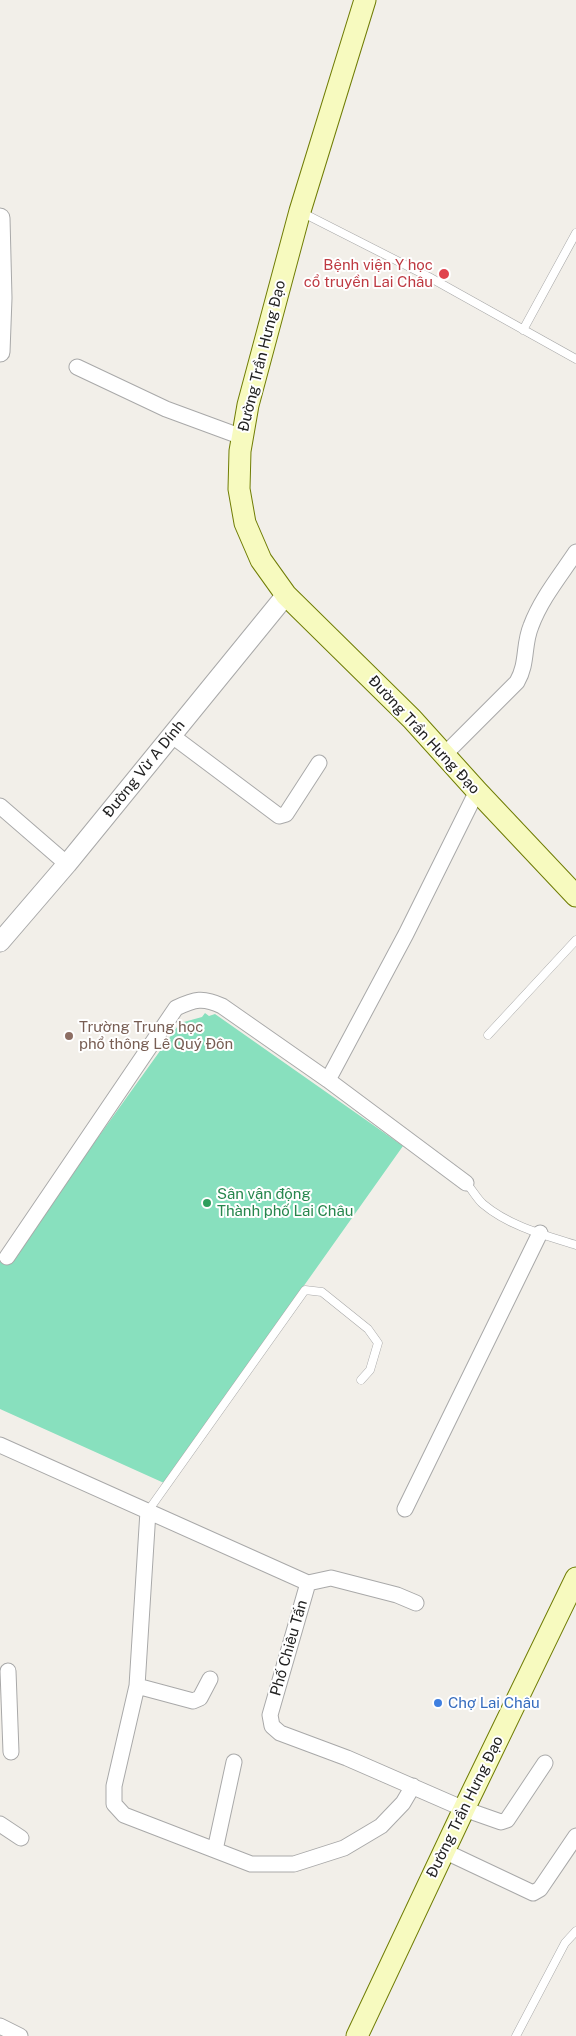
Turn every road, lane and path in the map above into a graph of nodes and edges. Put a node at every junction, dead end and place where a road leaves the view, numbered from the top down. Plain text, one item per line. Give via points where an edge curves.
1 (365, 0) edge
2 (300, 211) junction
3 (0, 218) edge
4 (576, 233) edge
5 (523, 330) junction
6 (0, 352) edge
7 (576, 359) edge
8 (77, 367) dead end
9 (242, 438) junction
10 (576, 552) edge
11 (286, 595) junction
12 (171, 735) junction
13 (444, 754) junction
14 (319, 763) dead end
15 (477, 791) junction
16 (0, 806) edge
17 (67, 864) junction
18 (576, 896) edge
19 (576, 940) edge
20 (0, 942) edge
21 (488, 1035) dead end
22 (328, 1080) junction
23 (466, 1183) joint
24 (540, 1233) junction
25 (576, 1246) edge
26 (7, 1257) dead end
27 (361, 1380) dead end
28 (0, 1445) edge
29 (405, 1509) dead end
30 (148, 1511) junction
31 (576, 1578) edge
32 (308, 1584) junction
33 (416, 1603) dead end
34 (8, 1671) dead end
35 (210, 1679) dead end
36 (137, 1686) junction
37 (4, 1718) edge
38 (11, 1752) dead end
39 (234, 1762) dead end
40 (545, 1763) dead end
41 (413, 1786) junction
42 (464, 1809) junction
43 (0, 1824) edge
44 (576, 1836) edge
45 (21, 1838) dead end
46 (215, 1850) junction
47 (444, 1851) junction
48 (576, 1931) edge
49 (0, 2026) edge
50 (362, 2035) edge
51 (20, 2036) edge
52 (516, 2036) edge

1 - 2 main road, Đường Trần Hưng Đạo
2 - 5 lane via 430,277
2 - 9 main road, Đường Trần Hưng Đạo
3 - 6 street
4 - 5 lane
5 - 7 lane
8 - 9 street via 166,409
9 - 11 main road, Đường Trần Hưng Đạo via 239,489 245,523 261,560
10 - 13 street via 545,598 530,628 524,671 517,682
11 - 12 street, Đường Vừ A Dính
11 - 13 main road, Đường Trần Hưng Đạo
12 - 14 street via 279,816 286,814
12 - 17 street, Đường Vừ A Dính
13 - 15 main road, Đường Trần Hưng Đạo
15 - 18 main road, Đường Trần Hưng Đạo
15 - 22 street
16 - 17 street
17 - 20 street, Đường Vừ A Dính
19 - 21 lane
22 - 23 street
22 - 26 street via 222,1006 207,999 191,1001 176,1008
23 - 24 lane via 481,1203 501,1217
24 - 25 lane
24 - 29 street
27 - 30 lane via 370,1370 378,1343 368,1329 322,1292 305,1290
28 - 30 street, Phố Chiêu Tấn
30 - 32 street, Phố Chiêu Tấn
30 - 36 street
31 - 42 main road, Đường Trần Hưng Đạo
32 - 33 street via 331,1578
32 - 41 street, Phố Chiêu Tấn via 270,1715 272,1726 280,1733
34 - 37 street
35 - 36 street via 200,1698 193,1700
36 - 46 street via 114,1786 114,1804 124,1815
37 - 38 street
39 - 46 street
40 - 42 street, Phố Chiêu Tấn via 507,1820 501,1822
41 - 42 street, Phố Chiêu Tấn
41 - 46 street via 403,1803 381,1826 344,1848 310,1859 294,1864 251,1864
42 - 47 main road, Đường Trần Hưng Đạo
43 - 45 street
44 - 47 street via 540,1889 533,1894
47 - 50 main road, Đường Trần Hưng Đạo
48 - 52 lane via 565,1943
49 - 51 street

